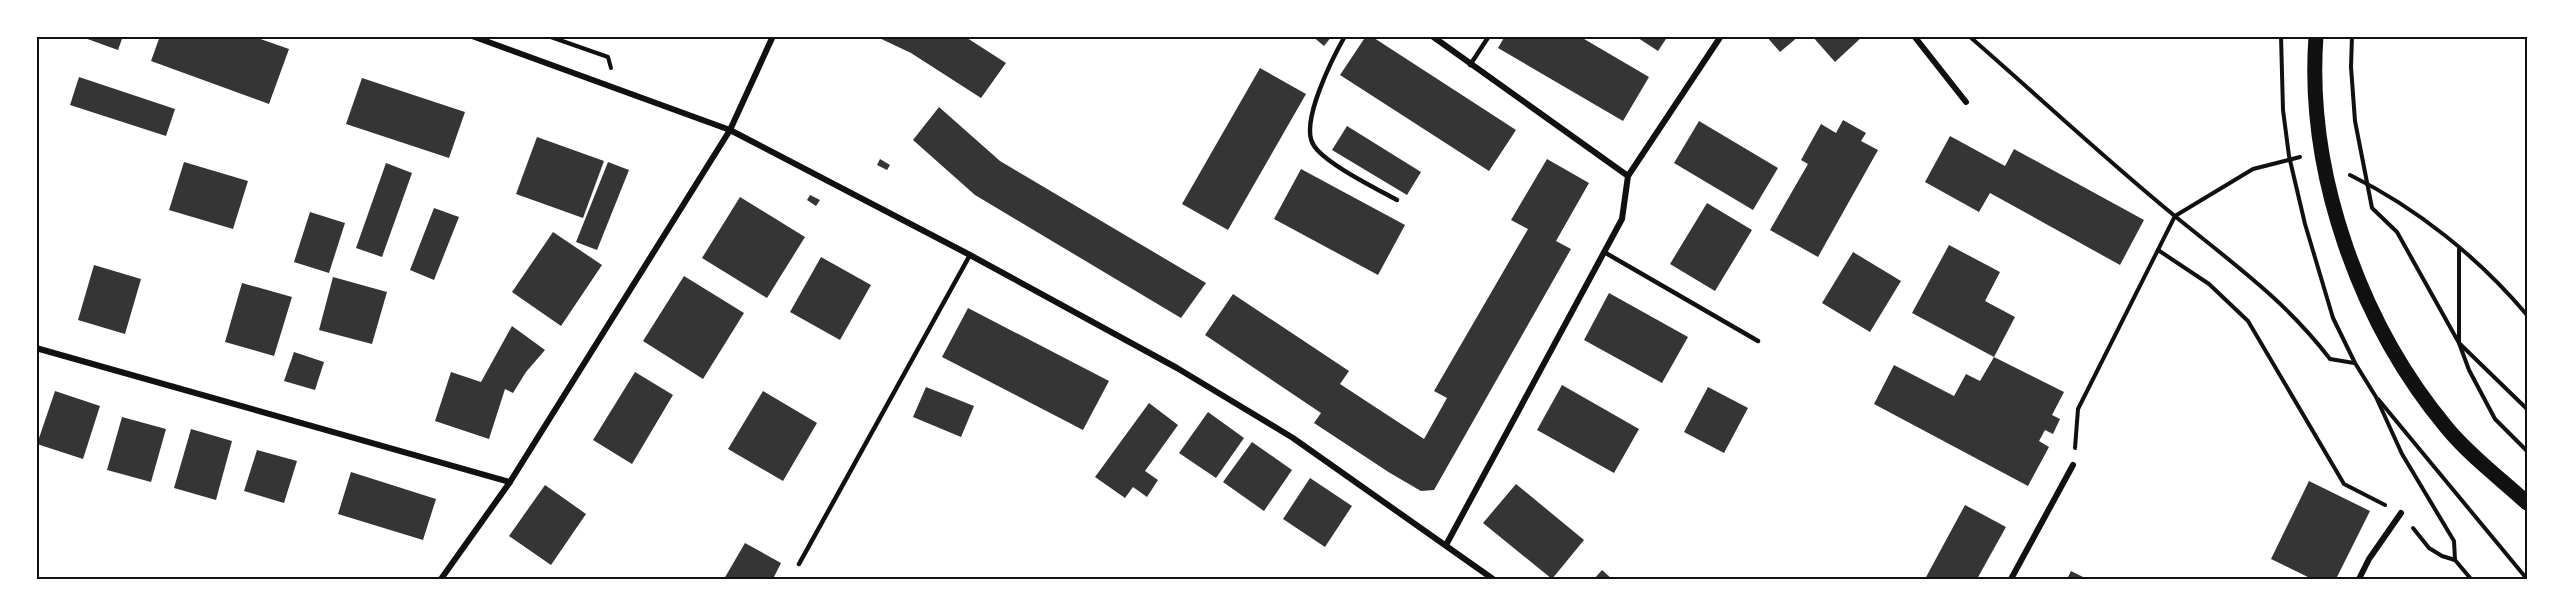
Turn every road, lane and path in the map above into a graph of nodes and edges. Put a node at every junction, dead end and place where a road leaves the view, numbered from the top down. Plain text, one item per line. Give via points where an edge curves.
1 (472, 36) edge
2 (548, 36) edge
3 (773, 36) edge
4 (1345, 36) edge
5 (1432, 36) edge
6 (1489, 36) edge
7 (1721, 36) edge
8 (1914, 36) edge
9 (1969, 36) edge
10 (2281, 36) edge
11 (2316, 36) edge
12 (2352, 36) edge
13 (1470, 64) junction
14 (616, 87) junction
15 (1966, 102) dead end
16 (730, 130) junction
17 (1628, 176) junction
18 (1397, 201) dead end
19 (2175, 216) junction
20 (2459, 249) dead end
21 (2158, 250) junction
22 (1604, 252) junction
23 (970, 255) junction
24 (1758, 341) dead end
25 (2459, 343) junction
26 (36, 348) edge
27 (2355, 363) junction
28 (2376, 397) junction
29 (2527, 409) edge
30 (2527, 451) edge
31 (2073, 465) joint
32 (510, 482) junction
33 (2527, 503) edge
34 (2401, 513) junction
35 (1446, 545) junction
36 (2455, 560) junction
37 (799, 564) dead end
38 (441, 579) edge
39 (1493, 579) edge
40 (2012, 579) edge
41 (2359, 579) edge
42 (2471, 579) edge
43 (2527, 579) edge

1 - 14 street
2 - 14 path via 608,57
3 - 16 street
4 - 18 lane via 1328,66 1317,99 1310,129 1312,143 1323,156
5 - 13 street
6 - 13 lane
7 - 17 street
8 - 15 street
9 - 19 path
10 - 27 path via 2289,156 2333,318
11 - 33 main road via 2317,99 2325,174 2335,218 2364,292 2395,355 2448,430
12 - 25 path via 2355,121 2372,208 2397,232
13 - 17 street
14 - 16 street
16 - 23 street
16 - 32 street
17 - 22 street via 1622,219
19 - 21 path
19 - 27 path via 2252,278 2307,329 2330,359
20 - 25 path
21 - 31 path via 2078,409
21 - 34 path via 2209,284 2248,321 2344,484
22 - 24 lane
22 - 35 street
23 - 35 street via 1177,368 1293,438
23 - 37 lane
25 - 29 path
25 - 30 path via 2495,419
26 - 32 street
27 - 28 path
28 - 36 path via 2402,453 2454,541
28 - 43 path
31 - 40 street
32 - 38 street
34 - 36 path via 2429,548
34 - 41 street
35 - 39 street
36 - 42 path

